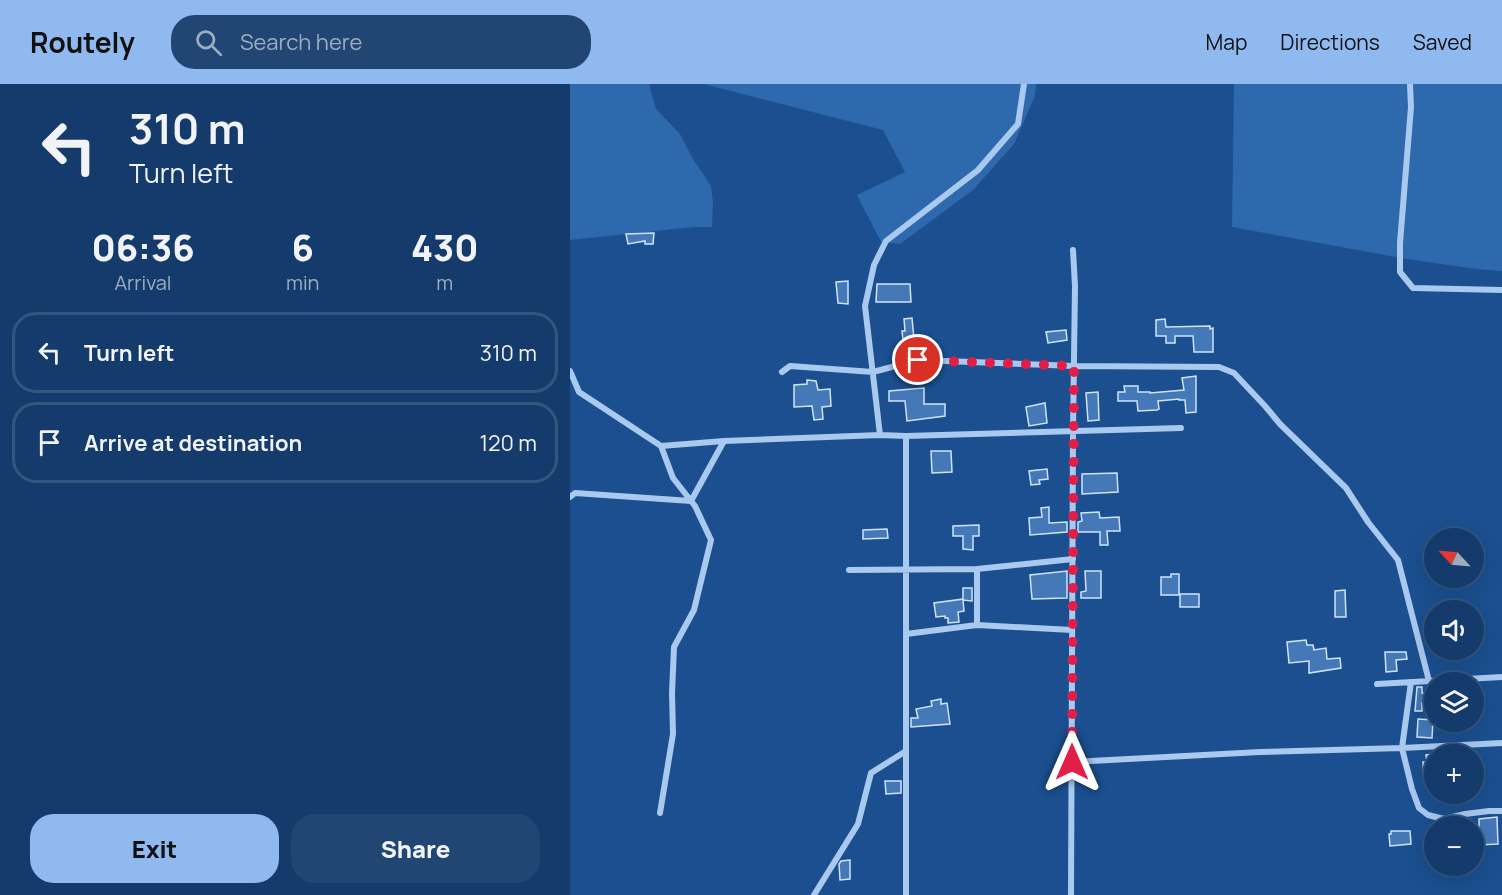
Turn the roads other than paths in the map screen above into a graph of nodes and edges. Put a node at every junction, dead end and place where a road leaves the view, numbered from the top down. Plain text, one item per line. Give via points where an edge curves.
1 (1024, 84) edge
2 (1410, 84) edge
3 (1073, 250) dead end
4 (1502, 290) edge
5 (1074, 366) junction
6 (570, 371) edge
7 (782, 372) dead end
8 (873, 372) junction
9 (1180, 428) dead end
10 (1073, 431) junction
11 (880, 435) junction
12 (906, 436) junction
13 (724, 441) junction
14 (661, 446) junction
15 (570, 497) edge
16 (691, 501) junction
17 (1073, 559) junction
18 (977, 569) junction
19 (849, 570) dead end
20 (906, 570) junction
21 (977, 625) junction
22 (1072, 630) junction
23 (906, 634) junction
24 (1427, 672) edge
25 (1502, 677) edge
26 (1484, 678) edge
27 (1424, 681) edge
28 (1411, 682) junction
29 (1377, 684) dead end
30 (1502, 743) edge
31 (1402, 748) junction
32 (906, 751) junction
33 (1072, 762) junction
34 (1502, 811) edge
35 (660, 813) dead end
36 (814, 895) edge
37 (906, 895) edge
38 (1071, 895) edge

1 - 8 street via 1018,124 978,170 886,241 874,265 866,306
2 - 4 street via 1400,272 1413,288
3 - 5 street
5 - 8 street via 918,360
5 - 10 street
5 - 24 street via 1219,367 1234,373 1346,488 1398,560
6 - 14 street via 579,392
7 - 8 street via 790,366
8 - 11 street
9 - 10 street
10 - 12 street
10 - 17 street
11 - 12 street
11 - 13 street
12 - 20 street
13 - 14 street
13 - 16 street
14 - 16 street via 673,478
15 - 16 street via 575,493
16 - 35 street via 711,540 694,610 674,647 673,734
17 - 18 street
17 - 22 street
18 - 20 street
18 - 21 street
19 - 20 street
20 - 23 street
21 - 22 street
21 - 23 street
22 - 33 street
23 - 32 street
25 - 26 street
27 - 28 street
28 - 29 street
28 - 31 street
30 - 31 street
31 - 33 street
31 - 34 street via 1419,808 1428,815 1444,819
32 - 36 street via 871,773 858,824
32 - 37 street
33 - 38 street

